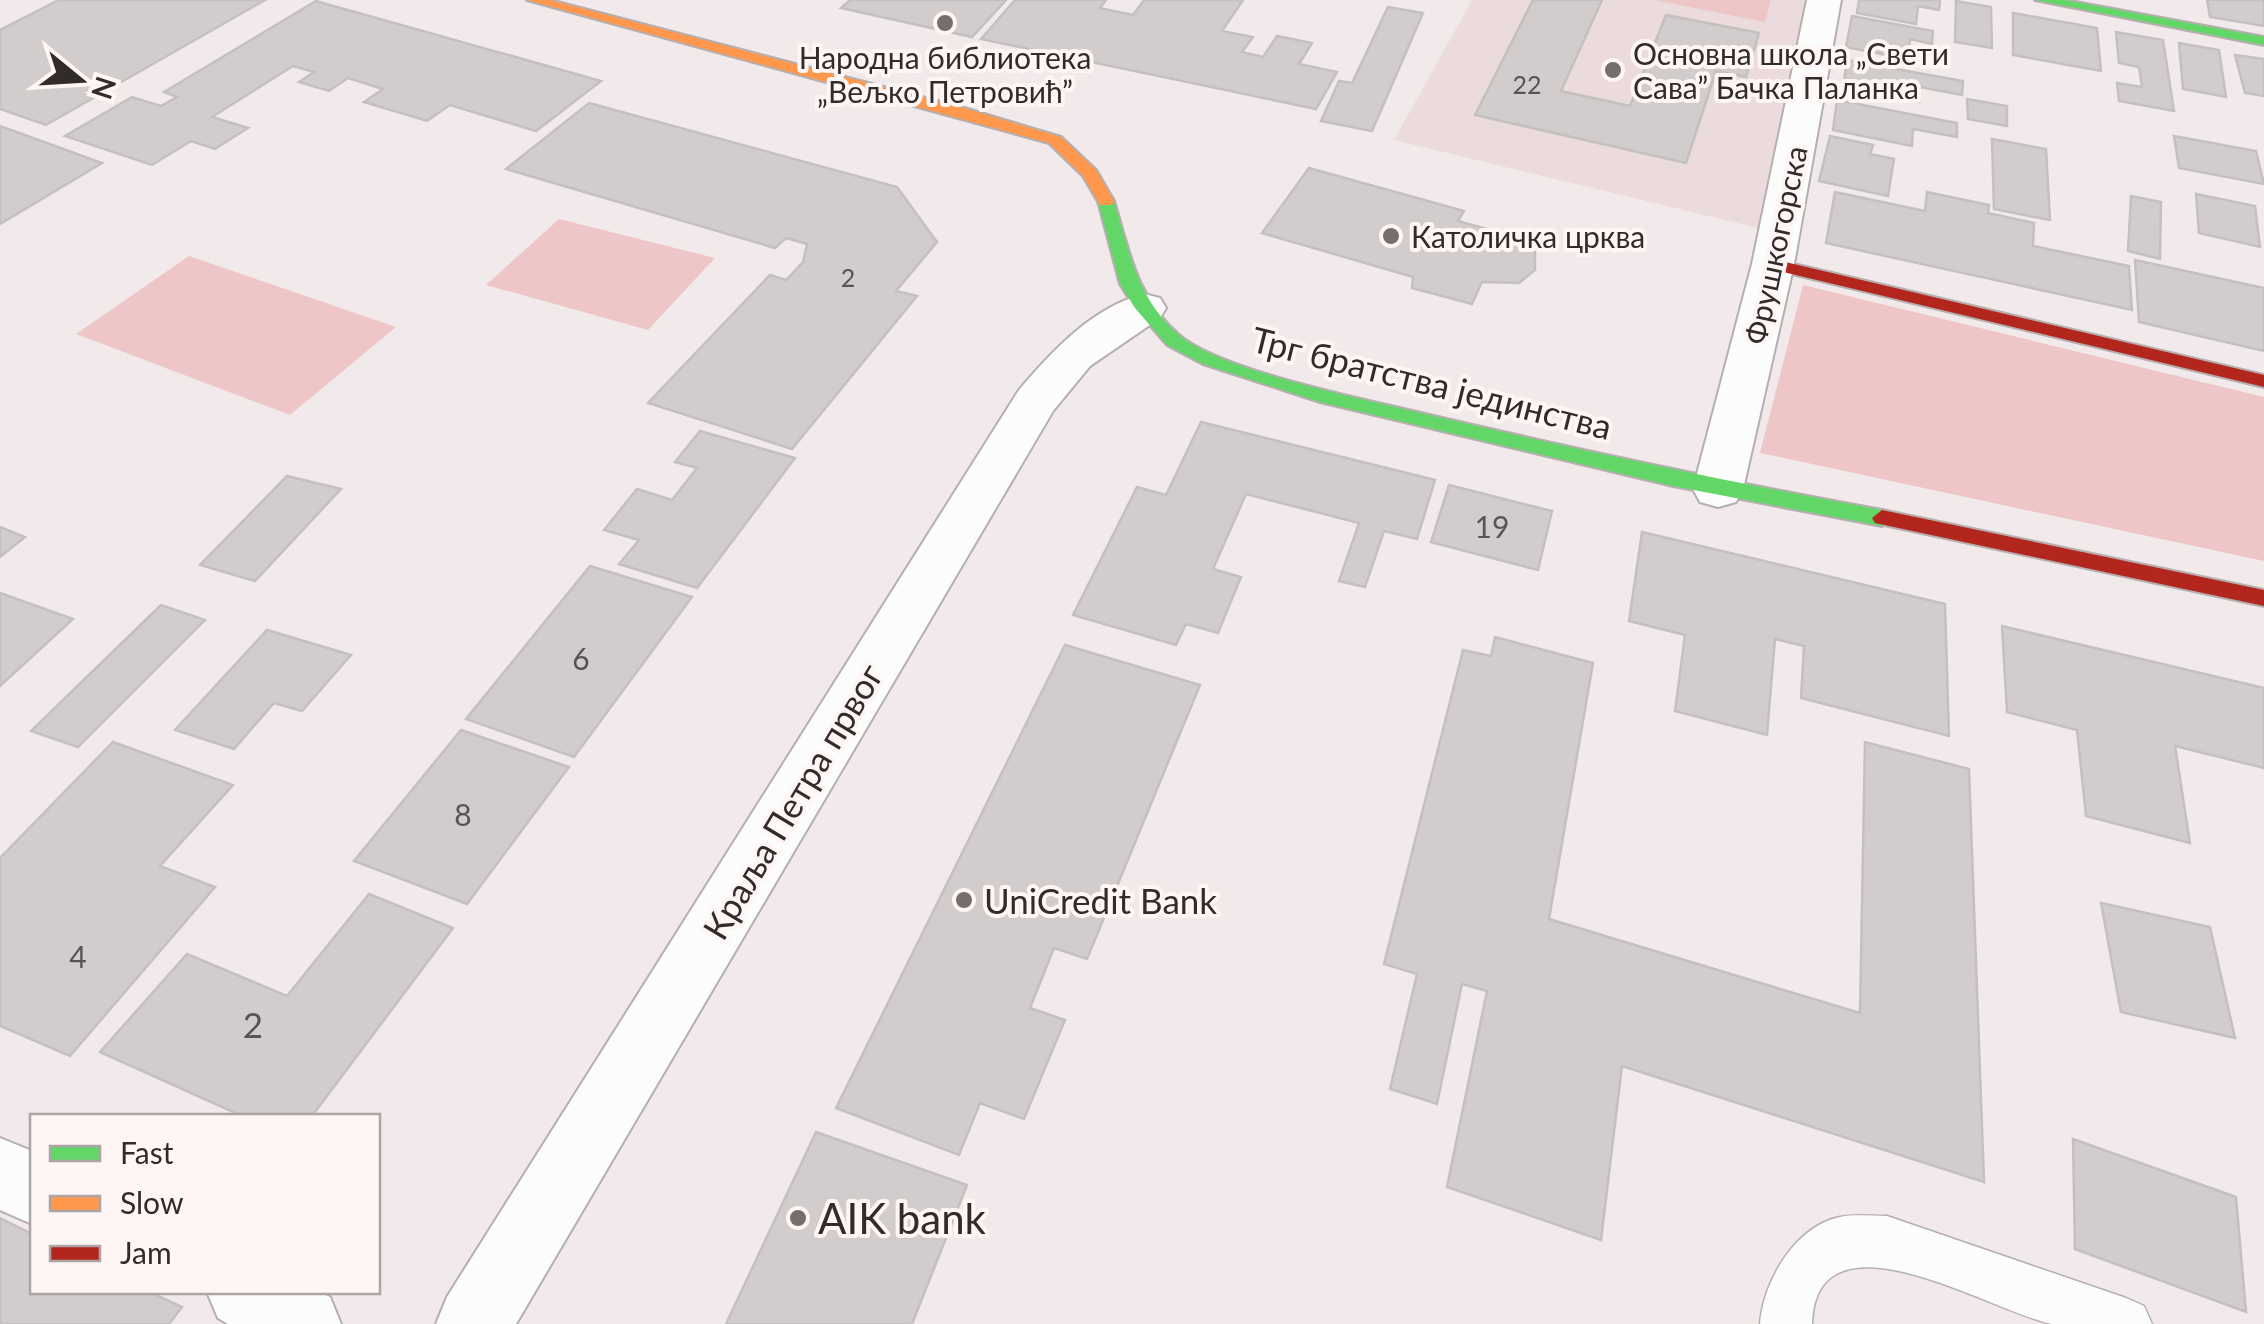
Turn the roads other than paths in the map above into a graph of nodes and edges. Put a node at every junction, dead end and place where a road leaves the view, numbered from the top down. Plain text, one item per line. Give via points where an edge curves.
1 (534, 0) edge
2 (1824, 0) edge
3 (2042, 0) edge
4 (2264, 41) edge
5 (1773, 264) junction
6 (1144, 308) junction
7 (2264, 381) edge
8 (1718, 489) junction
9 (2264, 598) edge
10 (0, 1172) edge
11 (30, 1187) edge
12 (248, 1294) edge
13 (304, 1324) edge
14 (474, 1324) edge
15 (1786, 1324) edge
16 (2126, 1324) edge

1 - 6 street, Трг братства јединства via 1055,140 1104,195 1129,284
2 - 5 street, Фрушкогорска
3 - 4 street
5 - 7 street
5 - 8 street, Фрушкогорска
6 - 8 street, Трг братства јединства via 1174,341 1210,360 1320,396
6 - 14 street, Краља Петра првог via 1074,355 1036,401
8 - 9 street, Трг братства јединства
10 - 11 street
12 - 13 street
15 - 16 lane via 1787,1303 1809,1266 1839,1242 1888,1242

